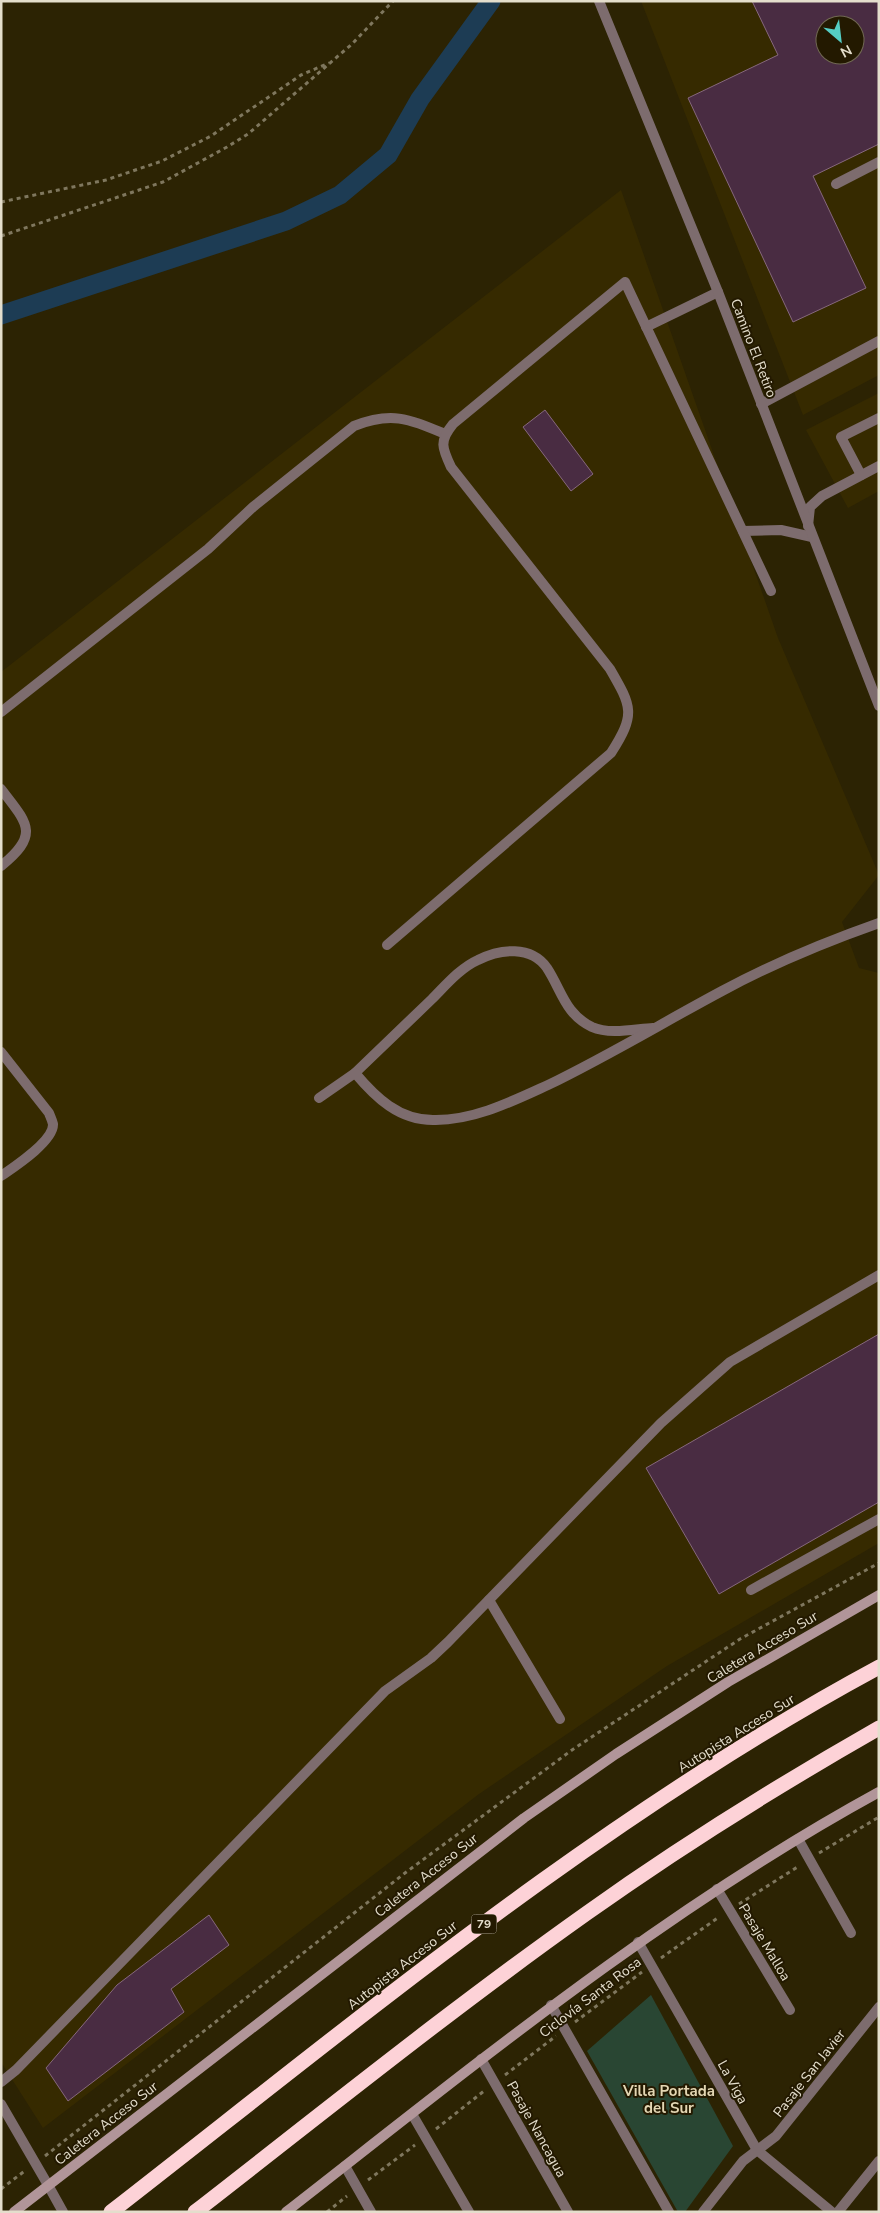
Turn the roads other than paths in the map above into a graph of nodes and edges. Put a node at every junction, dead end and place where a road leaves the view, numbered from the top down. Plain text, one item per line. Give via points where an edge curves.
1 (599, 1) edge
2 (879, 162) edge
3 (836, 184) dead end
4 (718, 292) junction
5 (646, 326) junction
6 (879, 341) edge
7 (761, 404) junction
8 (879, 418) edge
9 (445, 434) junction
10 (879, 466) edge
11 (861, 475) junction
12 (743, 531) junction
13 (810, 532) junction
14 (771, 591) dead end
15 (879, 706) edge
16 (1, 712) edge
17 (1, 789) edge
18 (1, 866) edge
19 (879, 923) edge
20 (387, 945) dead end
21 (656, 1027) junction
22 (1, 1052) edge
23 (355, 1073) junction
24 (319, 1098) dead end
25 (1, 1176) edge
26 (879, 1275) edge
27 (879, 1519) edge
28 (751, 1590) dead end
29 (879, 1595) edge
30 (489, 1600) junction
31 (879, 1667) edge
32 (560, 1719) dead end
33 (879, 1728) edge
34 (879, 1792) edge
35 (798, 1839) junction
36 (718, 1889) junction
37 (851, 1933) dead end
38 (638, 1942) junction
39 (551, 2005) junction
40 (879, 2007) edge
41 (790, 2010) dead end
42 (482, 2060) junction
43 (1, 2082) edge
44 (1, 2104) edge
45 (412, 2114) junction
46 (757, 2150) junction
47 (879, 2161) edge
48 (345, 2166) junction
49 (48, 2185) junction
50 (14, 2212) edge
51 (62, 2212) edge
52 (111, 2212) edge
53 (195, 2212) edge
54 (286, 2212) edge
55 (370, 2212) edge
56 (469, 2212) edge
57 (568, 2212) edge
58 (669, 2212) edge
59 (703, 2212) edge
60 (832, 2212) edge
61 (838, 2212) edge

1 - 4 street, Camino El Retiro
2 - 3 street
4 - 5 street
4 - 7 street, Camino El Retiro
5 - 9 street via 625,282
5 - 12 street
6 - 7 street
7 - 13 street, Camino El Retiro
8 - 11 street via 841,437
9 - 16 street via 410,419 391,416 354,426 253,507 208,548
9 - 20 street via 442,450 451,467 610,669 630,711 624,732 611,752
10 - 11 street
11 - 13 street via 822,496 810,507
12 - 13 street
12 - 14 street
13 - 15 street, Camino El Retiro
17 - 18 street via 26,822 27,833 24,844
19 - 21 street via 755,973
21 - 23 street via 596,1062 516,1100 470,1116 433,1120 408,1116 390,1108
21 - 23 street via 611,1031 594,1028 579,1019 566,1005 546,966 530,954 514,950 477,960 465,969
22 - 25 street via 49,1113 53,1124 49,1135 36,1149
23 - 24 street
26 - 30 street via 730,1362 661,1423
27 - 28 street
29 - 49 main road, Caletera Acceso Sur via 712,1693 524,1818
30 - 32 street
30 - 43 street via 431,1658 384,1691
31 - 52 highway, Autopista Acceso Sur / 79 via 745,1745 587,1849 463,1939
33 - 53 highway via 710,1830 588,1912
34 - 35 main road
35 - 36 main road
35 - 37 street
36 - 38 main road
36 - 41 street, Pasaje Malloa
38 - 39 main road
38 - 46 street, La Viga
39 - 42 main road
39 - 58 street
40 - 46 street, Pasaje San Javier via 776,2136
42 - 45 main road
42 - 57 street, Pasaje Nancagua
44 - 49 street
45 - 48 main road
45 - 56 street
46 - 59 street, Pasaje San Javier via 743,2161
46 - 60 street, La Viga
47 - 61 street
48 - 54 main road
48 - 55 street
49 - 50 main road, Caletera Acceso Sur
49 - 51 street

